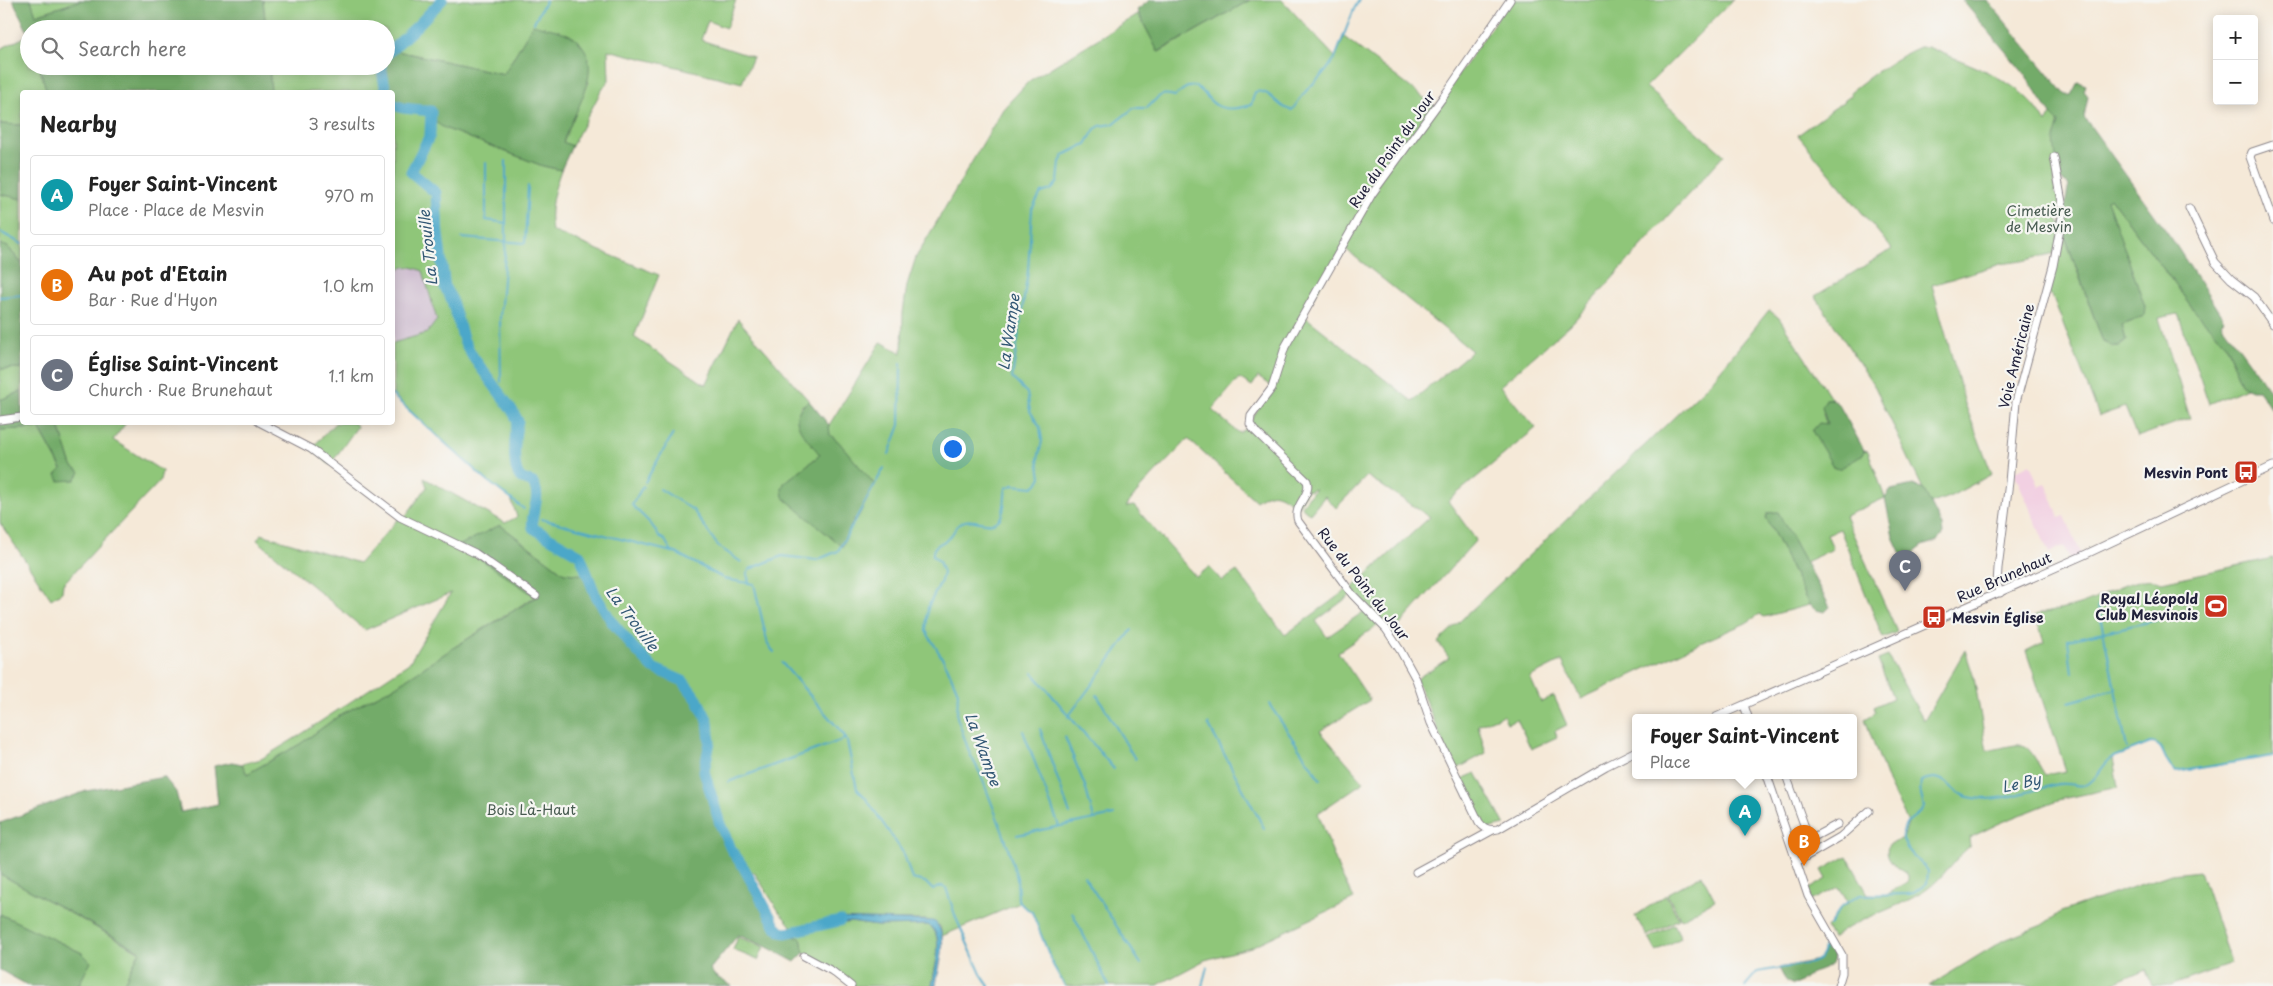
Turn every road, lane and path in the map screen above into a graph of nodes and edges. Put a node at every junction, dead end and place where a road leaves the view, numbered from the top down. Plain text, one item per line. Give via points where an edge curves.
1 (1510, 0) edge
2 (2273, 145) edge
3 (2054, 157) dead end
4 (2189, 208) dead end
5 (2273, 221) edge
6 (2273, 324) edge
7 (20, 417) edge
8 (0, 420) edge
9 (265, 425) edge
10 (2273, 466) edge
11 (2000, 593) junction
12 (536, 596) dead end
13 (1744, 705) junction
14 (1723, 714) edge
15 (1747, 714) edge
16 (1632, 753) edge
17 (1768, 779) edge
18 (1788, 779) edge
19 (1869, 811) dead end
20 (1838, 824) dead end
21 (1494, 830) junction
22 (1810, 838) junction
23 (1814, 852) junction
24 (1796, 862) junction
25 (1416, 872) dead end
26 (804, 956) dead end
27 (851, 986) edge
28 (1838, 986) edge

1 - 21 street, Rue du Point du Jour via 1372,194 1285,347 1272,388 1250,422 1254,430 1307,481 1307,491 1297,509 1298,521 1352,594 1396,642 1416,679 1431,723 1479,822 1486,829
2 - 5 street via 2252,152 2250,157
3 - 11 street, Voie Américaine via 2062,217 2053,266 2016,402 2010,482 1998,568
4 - 6 street via 2220,268 2254,297
7 - 8 street
9 - 12 street via 311,449 400,517 475,553
10 - 11 street, Rue Brunehaut
11 - 13 street, Rue Brunehaut
13 - 14 street
13 - 15 street
16 - 21 street
17 - 24 street
18 - 22 street
19 - 23 street via 1840,837
20 - 22 street
21 - 25 street
22 - 23 street
23 - 24 street
24 - 28 street via 1810,900 1842,955
26 - 27 street via 832,970

